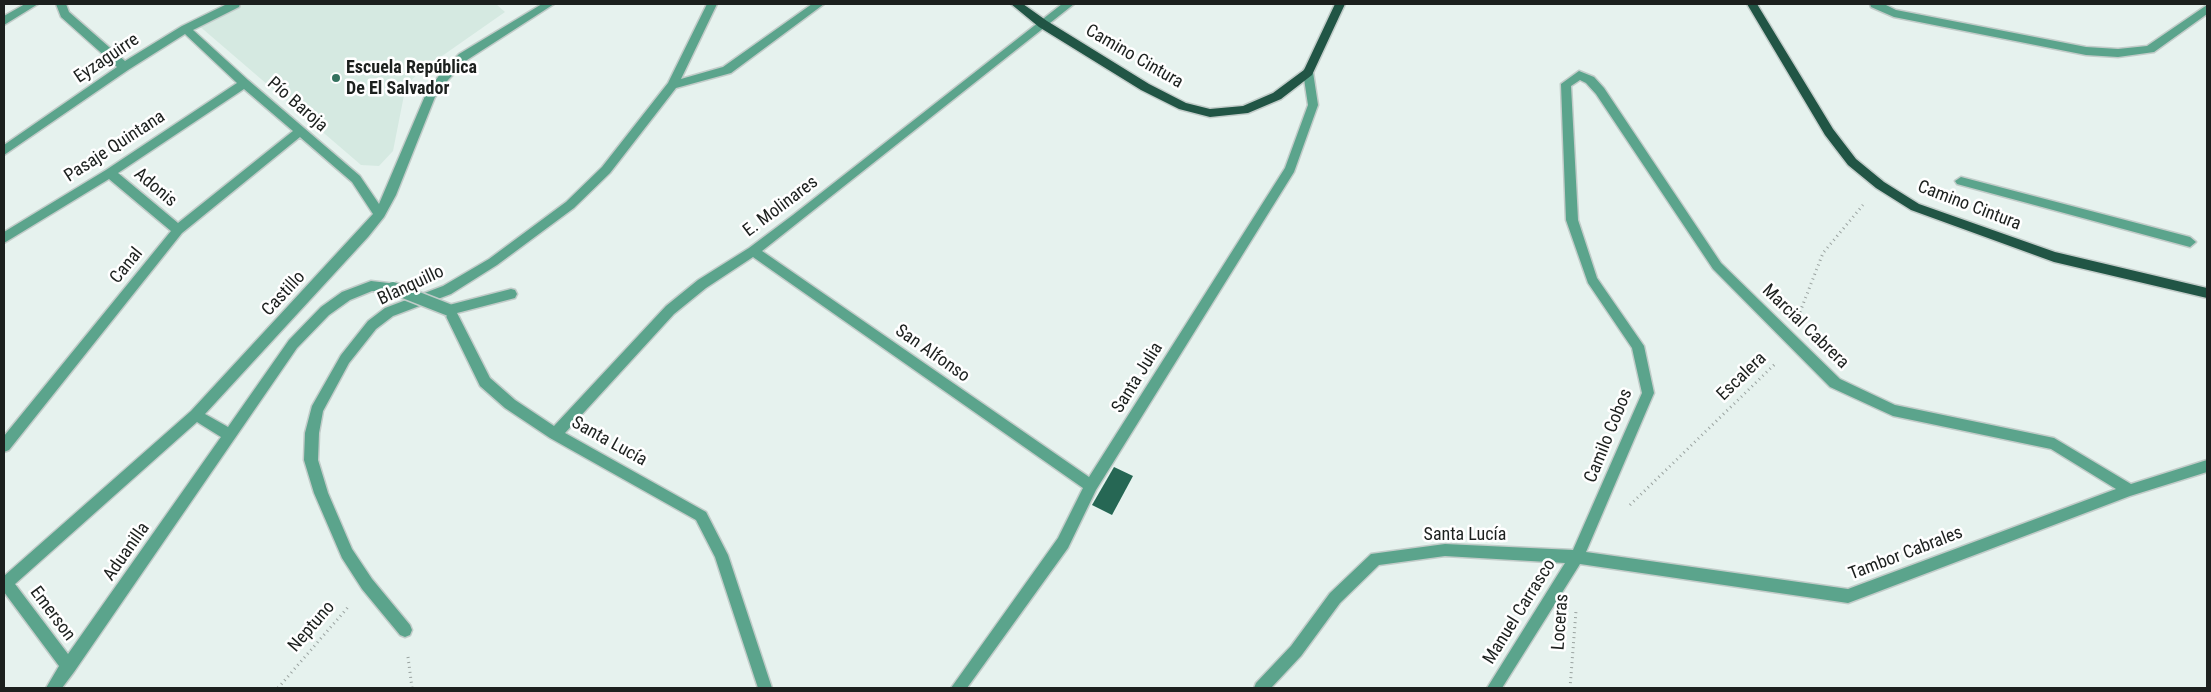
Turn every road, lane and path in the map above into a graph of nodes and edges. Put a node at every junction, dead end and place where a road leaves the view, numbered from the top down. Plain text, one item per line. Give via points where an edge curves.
1 (33, 4) edge
2 (61, 4) edge
3 (235, 4) edge
4 (712, 4) edge
5 (819, 4) edge
6 (1016, 4) edge
7 (1069, 4) edge
8 (1340, 4) edge
9 (1752, 4) edge
10 (1875, 4) edge
11 (544, 5) edge
12 (2207, 9) edge
13 (4, 21) edge
14 (1043, 24) junction
15 (186, 29) junction
16 (124, 67) junction
17 (1308, 72) junction
18 (244, 83) junction
19 (672, 86) junction
20 (1600, 91) joint
21 (300, 131) junction
22 (4, 150) edge
23 (110, 173) junction
24 (1962, 181) dead end
25 (1880, 185) junction
26 (380, 214) junction
27 (178, 230) junction
28 (4, 238) edge
29 (2190, 242) dead end
30 (753, 252) junction
31 (2207, 293) edge
32 (511, 294) dead end
33 (449, 310) junction
34 (1790, 338) junction
35 (196, 416) junction
36 (555, 434) junction
37 (231, 436) junction
38 (4, 446) edge
39 (2207, 466) edge
40 (1091, 486) junction
41 (2130, 490) junction
42 (1626, 508) dead end
43 (1577, 557) junction
44 (5, 584) edge
45 (368, 584) junction
46 (1577, 603) dead end
47 (404, 630) joint
48 (69, 667) junction
49 (53, 688) edge
50 (278, 688) edge
51 (412, 688) edge
52 (765, 688) edge
53 (958, 688) edge
54 (1262, 688) edge
55 (1494, 688) edge
56 (1570, 688) edge

1 - 13 street
2 - 16 street via 65,14
3 - 15 street, Eyzaguirre
4 - 19 street, Blanquillo
5 - 19 street via 727,70
6 - 14 main road, Camino Cintura
7 - 14 street, E. Molinares
8 - 17 main road, Camino Cintura
9 - 25 main road, Camino Cintura via 1829,132 1852,162
10 - 12 street via 1894,13 2086,50 2118,53 2150,49
11 - 26 street, Castillo via 463,57 444,77 430,96 398,178
14 - 17 main road, Camino Cintura via 1146,87 1183,106 1210,113 1244,110 1277,96
14 - 30 street, E. Molinares
15 - 16 street, Eyzaguirre
15 - 18 street, Pío Baroja
16 - 22 street, Eyzaguirre
17 - 40 street, Santa Julia via 1313,105 1290,169
18 - 21 street, Pío Baroja
18 - 23 street, Pasaje Quintana
19 - 45 street, Blanquillo via 606,170 570,205 493,262 454,286 389,312 372,325 344,359 317,410 311,460 346,553
20 - 34 street, Marcial Cabrera via 1717,266
20 - 43 street, Camilo Cobos via 1590,80 1579,75 1566,84 1572,220 1592,280 1638,346 1648,393
21 - 26 street, Pío Baroja via 356,179
21 - 27 street, Canal
23 - 27 street, Adonis
23 - 28 street, Pasaje Quintana
24 - 29 street
25 - 31 main road, Camino Cintura via 1915,207 2054,257
25 - 34 path, Escalera via 1823,253
26 - 35 street, Castillo
27 - 38 street, Canal
30 - 36 street, E. Molinares via 702,284 670,310
30 - 40 street, San Alfonso
32 - 33 street
33 - 36 street, Santa Lucía via 485,382 510,404
33 - 37 street, Aduanilla, bridge via 393,288 371,286 346,296 325,311 294,344
34 - 41 street, Marcial Cabrera via 1835,383 1893,410 2054,444
34 - 42 path, Escalera via 1782,357
35 - 37 street
35 - 44 street, Castillo
36 - 52 street, Santa Lucía via 701,516 721,556
37 - 48 street, Aduanilla
39 - 41 street, Tambor Cabrales
40 - 53 street, Santa Julia via 1063,543
41 - 43 street, Tambor Cabrales via 1848,596
43 - 54 street, Santa Lucía via 1445,550 1376,560 1336,598 1296,651
43 - 55 street, Manuel Carrasco
44 - 48 street, Emerson
45 - 47 street, Blanquillo
45 - 50 path, Neptuno
46 - 56 path, Loceras
47 - 51 path
48 - 49 street, Aduanilla

